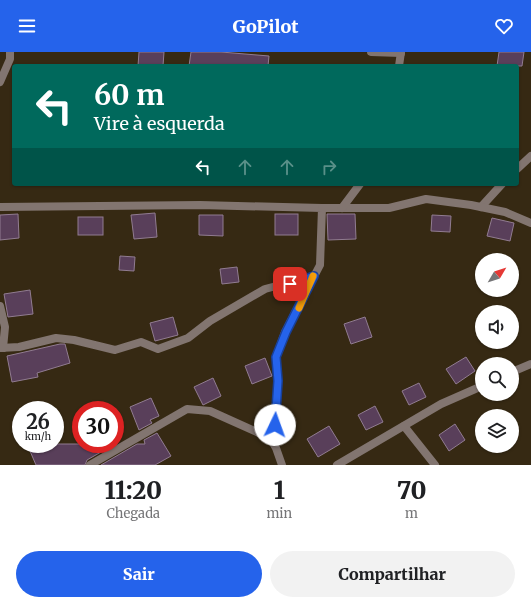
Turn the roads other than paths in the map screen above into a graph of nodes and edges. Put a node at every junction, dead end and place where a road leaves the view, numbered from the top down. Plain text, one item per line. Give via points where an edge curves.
1 (10, 52) edge
2 (371, 52) edge
3 (401, 52) edge
4 (399, 64) edge
5 (0, 82) edge
6 (531, 156) edge
7 (519, 167) edge
8 (358, 186) edge
9 (500, 186) edge
10 (0, 207) edge
11 (481, 207) junction
12 (322, 208) junction
13 (342, 208) junction
14 (531, 223) edge
15 (314, 276) junction
16 (0, 306) edge
17 (1, 348) edge
18 (531, 364) edge
19 (519, 369) edge
20 (475, 389) edge
21 (404, 426) junction
22 (270, 438) junction
23 (90, 465) edge
24 (282, 465) edge
25 (337, 465) edge
26 (435, 465) edge

1 - 5 street via 10,59
2 - 3 street
3 - 4 street
6 - 7 street
8 - 13 street
9 - 11 street
10 - 12 street
11 - 13 street via 426,200 389,208
11 - 14 street via 505,212
12 - 13 street
12 - 15 street via 320,265
15 - 17 street via 265,289 210,321 188,338 158,349 141,342 115,350 56,338 19,347
15 - 22 street via 276,357 278,381 275,425
16 - 17 street via 5,328
18 - 19 street
20 - 21 street via 441,404
21 - 25 street
21 - 26 street
22 - 23 street via 210,411 187,409
22 - 24 street

